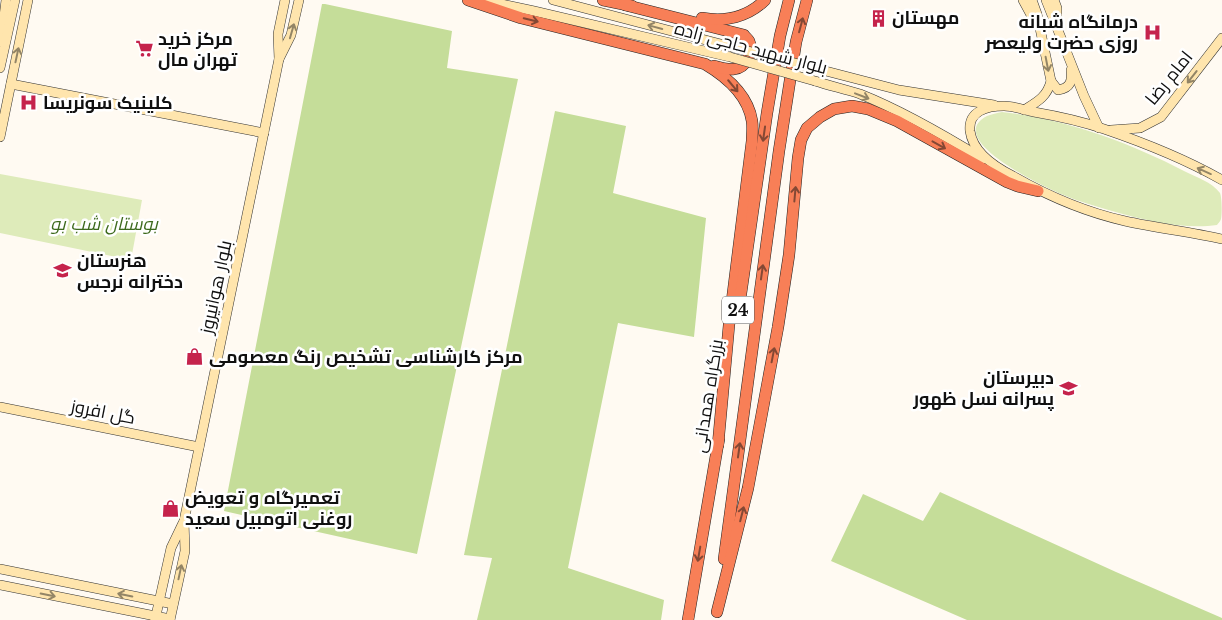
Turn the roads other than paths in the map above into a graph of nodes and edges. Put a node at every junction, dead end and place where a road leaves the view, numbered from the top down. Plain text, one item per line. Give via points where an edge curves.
1 (6, 0) edge
2 (15, 0) edge
3 (299, 0) edge
4 (468, 0) edge
5 (483, 0) edge
6 (553, 0) edge
7 (603, 0) edge
8 (765, 0) edge
9 (789, 0) edge
10 (807, 0) edge
11 (1023, 0) edge
12 (1032, 0) edge
13 (1046, 0) edge
14 (1054, 0) edge
15 (285, 1) edge
16 (28, 2) edge
17 (625, 5) junction
18 (1057, 29) junction
19 (1041, 35) junction
20 (1222, 38) edge
21 (0, 52) edge
22 (279, 59) junction
23 (705, 64) junction
24 (1071, 64) junction
25 (0, 68) edge
26 (1051, 81) junction
27 (11, 84) junction
28 (1004, 106) junction
29 (1024, 110) junction
30 (1101, 128) junction
31 (264, 133) junction
32 (0, 137) edge
33 (996, 167) junction
34 (1222, 180) edge
35 (1038, 191) junction
36 (1222, 239) edge
37 (0, 407) edge
38 (718, 445) junction
39 (199, 447) junction
40 (184, 521) junction
41 (0, 569) edge
42 (0, 585) edge
43 (159, 602) junction
44 (173, 604) junction
45 (716, 616) edge
46 (155, 618) edge
47 (170, 620) edge
48 (688, 620) edge

1 - 21 main road
2 - 25 main road
22 -> 3 main road, بلوار هوانیروز via 291,35
4 -> 23 highway via 521,18
5 -> 33 main road, بلوار شهید حاجی زاده, bridge via 730,57 858,94 956,142
28 -> 6 main road, بلوار شهید حاجی زاده, bridge via 899,90
7 - 17 highway
8 - 17 highway via 732,19 713,20
9 -> 38 highway, بزرگراه همدانی / 24 via 767,113
45 -> 10 highway, بزرگراه همدانی / 24 via 778,151 796,42
11 - 19 main road
12 - 19 main road
13 - 18 main road
14 - 18 main road
15 - 22 main road, بلوار هوانیروز via 278,34
27 -> 16 main road
17 - 23 highway via 744,35 749,41 751,48 742,67 727,69
18 - 24 main road
19 -> 26 main road
20 -> 30 main road, امام رضا via 1161,117 1140,128
22 - 31 main road, بلوار هوانیروز
23 -> 38 highway via 723,74 734,86 752,120
24 - 26 main road via 1069,86 1058,90
24 - 30 main road
26 - 29 main road via 1044,97
27 - 31 main road
27 - 32 main road
28 - 29 main road, بلوار شهید حاجی زاده
28 - 33 main road via 980,111 970,122 971,138 976,147
29 - 30 main road, بلوار شهید حاجی زاده
34 -> 30 main road
31 - 39 main road, بلوار هوانیروز
33 - 35 main road
35 - 36 main road via 1124,220
45 -> 35 highway via 748,488 789,255 798,158 807,128 834,109 852,106 868,109 897,121 1007,182
37 - 39 main road, گل افروز
38 -> 48 highway, بزرگراه همدانی / 24
39 - 40 main road, بلوار هوانیروز
40 - 43 main road, بلوار هوانیروز via 171,548
44 -> 40 main road, بلوار هوانیروز via 185,551
43 -> 41 main road
42 -> 46 main road
43 - 44 main road
43 - 46 main road, بلوار هوانیروز
44 - 47 main road, بلوار هوانیروز
46 - 47 main road

